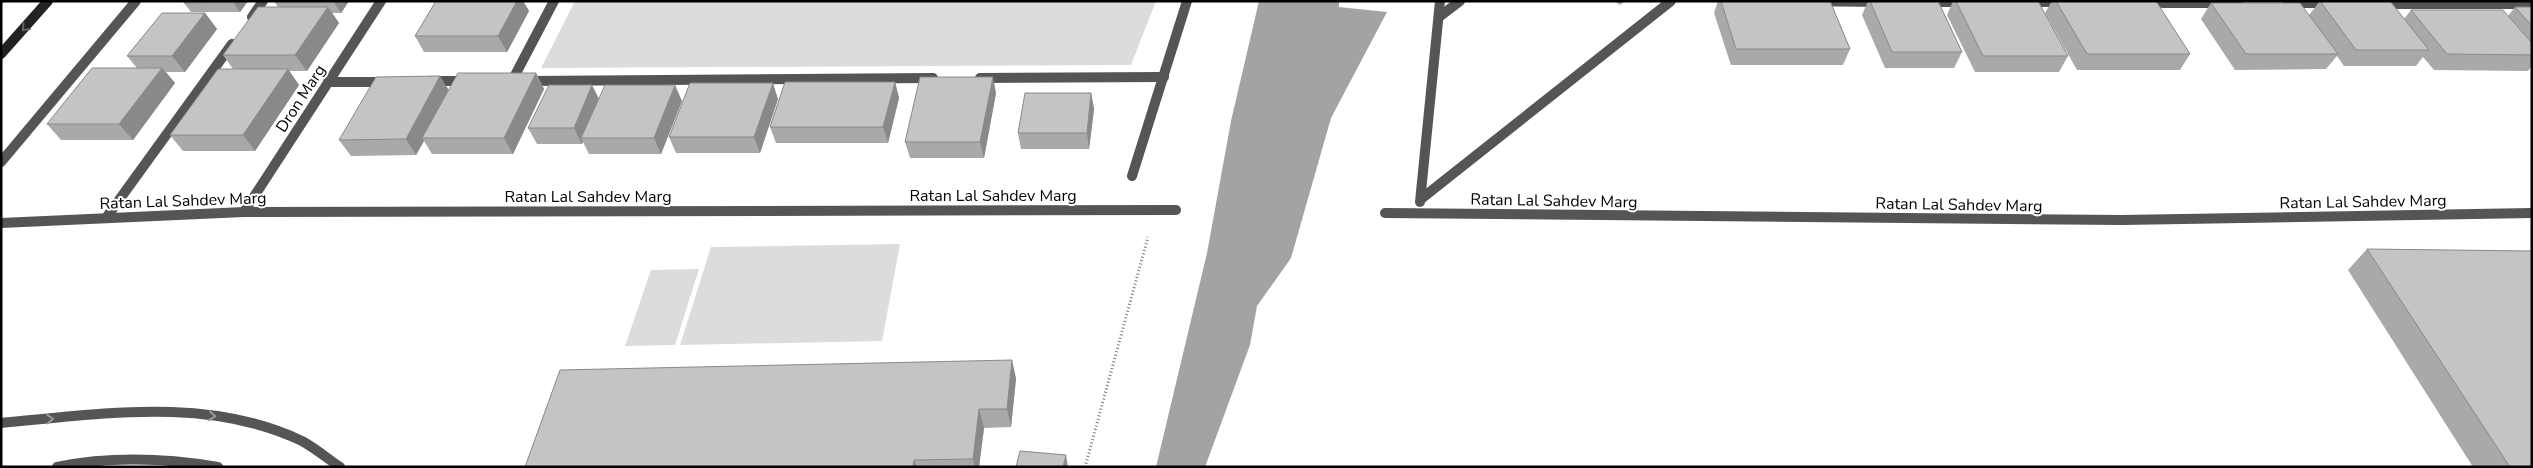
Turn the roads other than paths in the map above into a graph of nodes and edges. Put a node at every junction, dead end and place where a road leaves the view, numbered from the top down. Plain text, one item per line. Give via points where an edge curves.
1 (48, 1) edge
2 (136, 1) edge
3 (263, 1) edge
4 (381, 1) edge
5 (554, 1) edge
6 (1187, 1) edge
7 (1440, 1) edge
8 (1460, 1) edge
9 (1671, 1) edge
10 (1797, 1) edge
11 (1886, 2) edge
12 (1916, 2) edge
13 (1976, 2) edge
14 (2015, 2) edge
15 (2075, 2) edge
16 (2134, 3) edge
17 (2244, 3) edge
18 (2274, 3) edge
19 (2343, 3) edge
20 (2373, 4) edge
21 (2532, 4) edge
22 (1439, 17) junction
23 (1, 54) edge
24 (1164, 77) junction
25 (947, 78) edge
26 (967, 78) edge
27 (415, 81) edge
28 (474, 81) edge
29 (328, 82) junction
30 (396, 82) edge
31 (1, 162) edge
32 (1132, 176) dead end
33 (1420, 206) junction
34 (1176, 210) dead end
35 (244, 212) junction
36 (2532, 213) edge
37 (1385, 214) dead end
38 (106, 218) junction
39 (1, 223) edge
40 (1, 423) edge
41 (57, 467) edge
42 (218, 467) edge
43 (340, 467) edge

1 -> 23 main road
2 - 31 street
3 - 38 street
4 - 29 street, Dron Marg
5 - 25 street via 508,81
6 - 24 street
7 - 22 street
8 - 22 street
9 - 33 street
10 - 11 street
12 - 13 street
14 - 15 street
16 - 17 street
18 - 19 street
20 - 21 street
22 - 33 street
24 - 26 street
24 - 32 street
27 - 28 street
29 - 30 street
29 - 35 street, Dron Marg
33 - 36 street, Ratan Lal Sahdev Marg via 2122,220
33 - 37 street, Ratan Lal Sahdev Marg
34 - 35 street, Ratan Lal Sahdev Marg
35 - 38 street, Ratan Lal Sahdev Marg
38 - 39 street, Ratan Lal Sahdev Marg
40 -> 43 street via 140,413 190,413 232,418 288,435 327,456
41 - 42 street via 128,458 180,460

